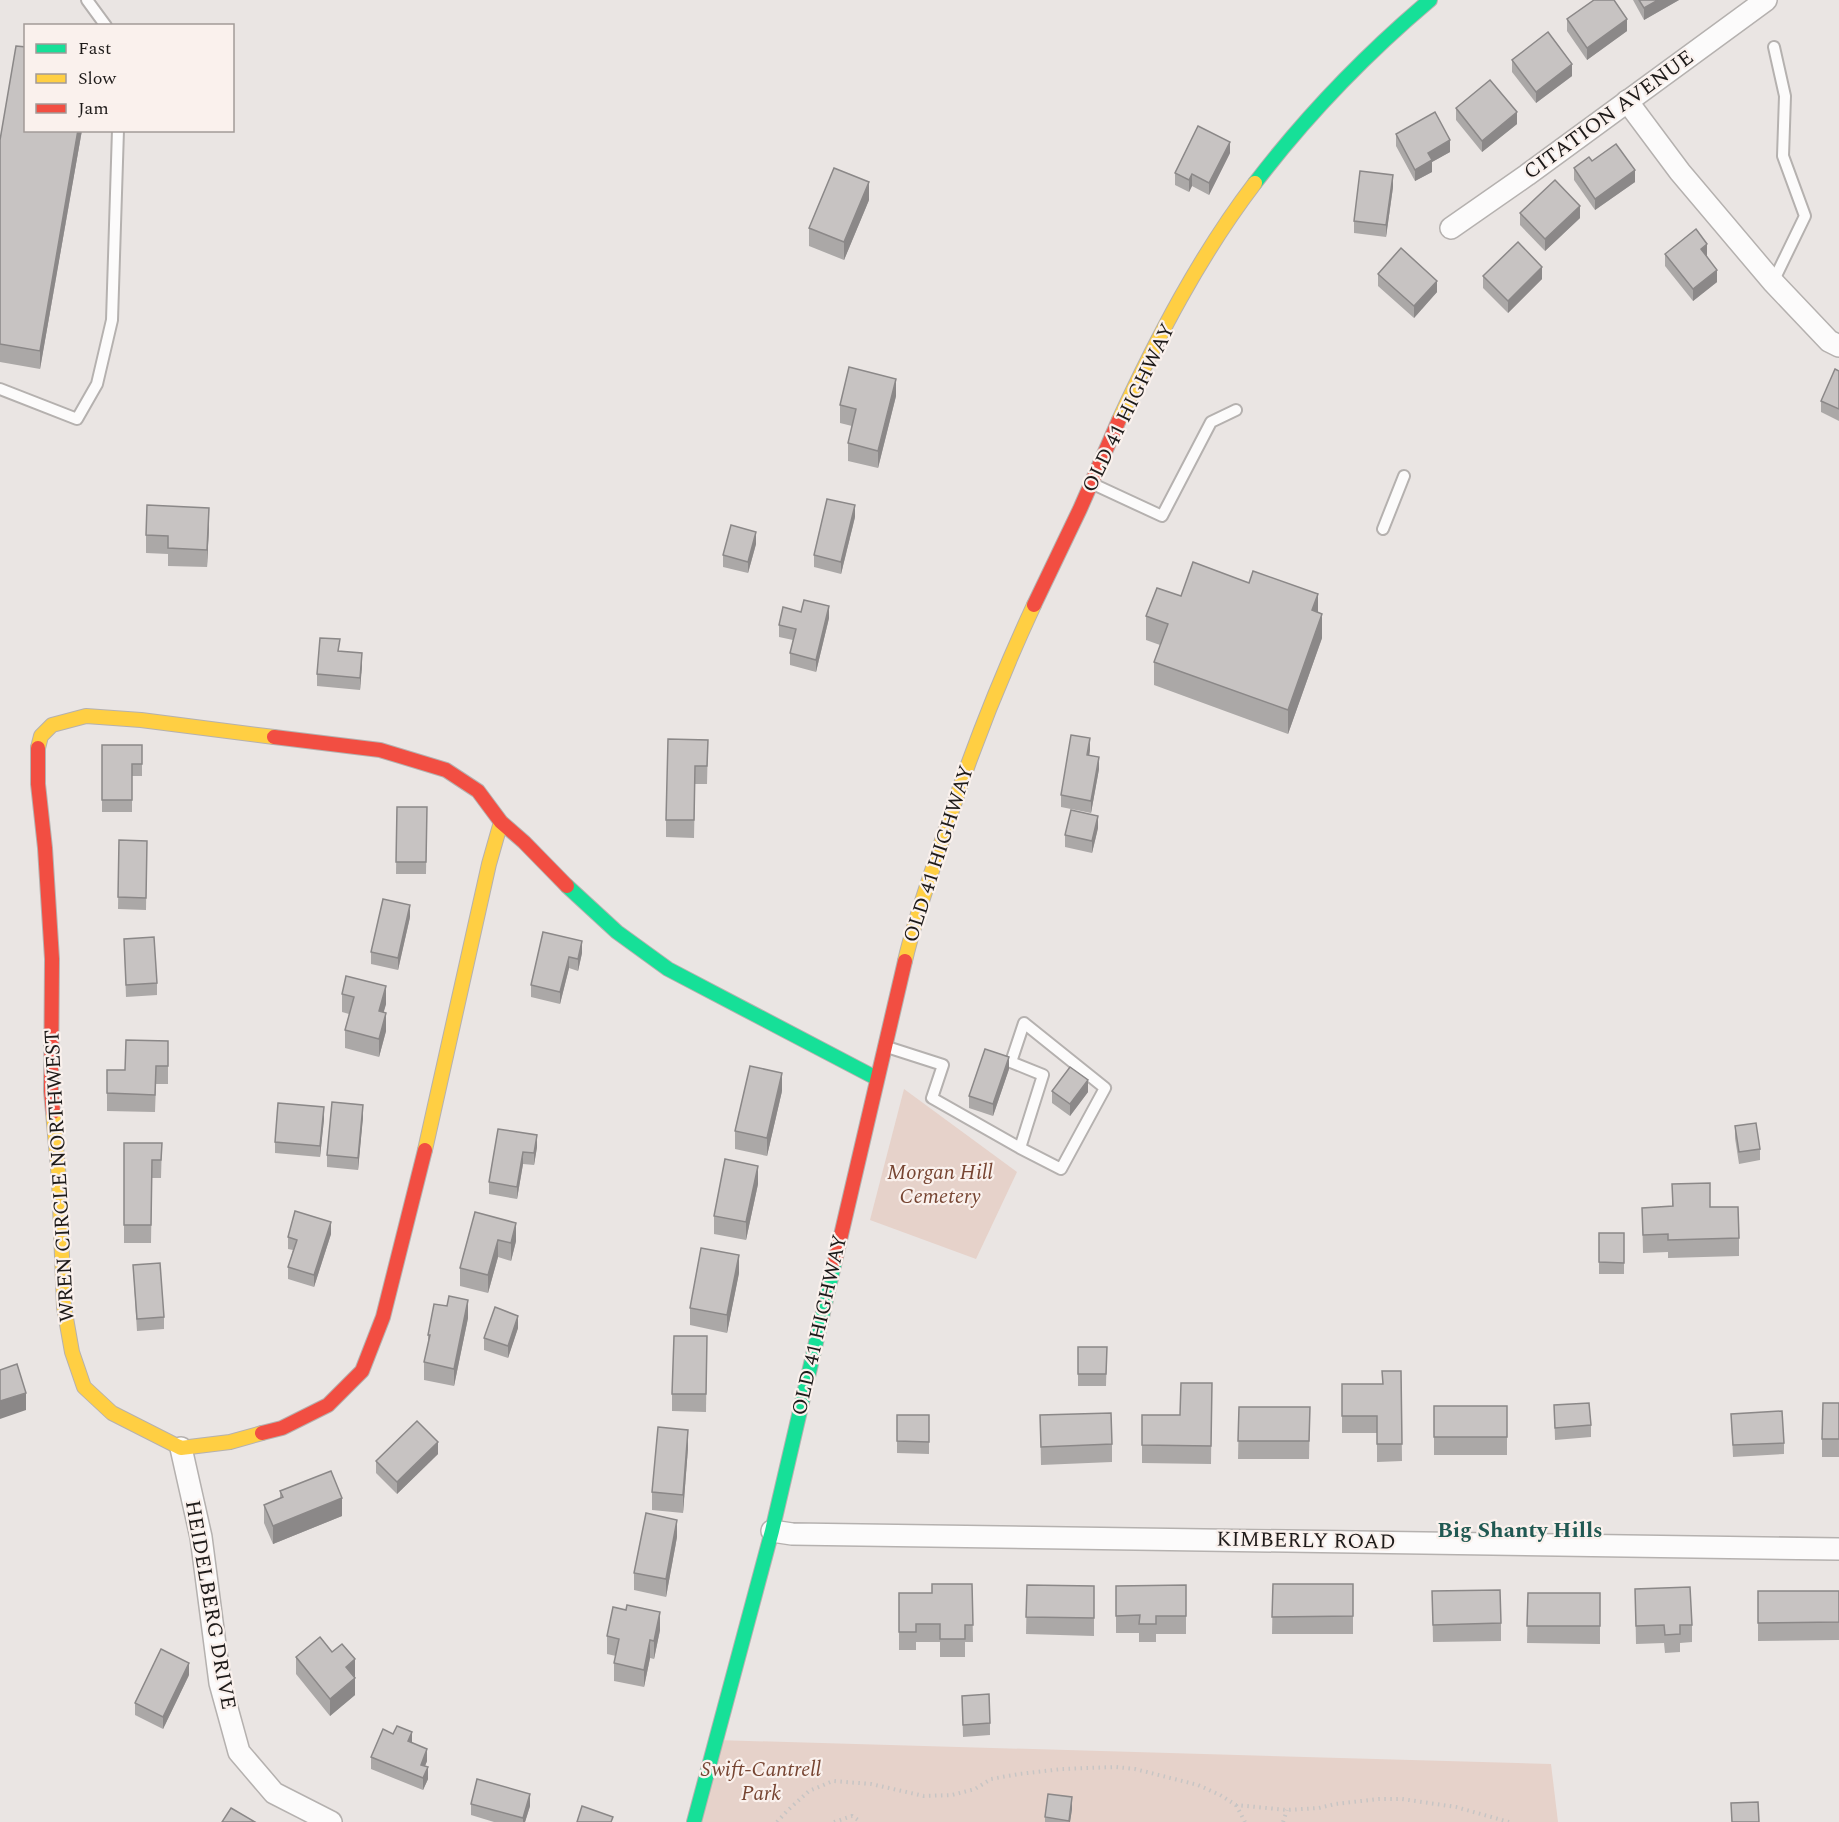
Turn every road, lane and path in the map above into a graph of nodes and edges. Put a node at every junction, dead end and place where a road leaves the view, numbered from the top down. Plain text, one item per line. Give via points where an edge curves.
1 (87, 0) edge
2 (1430, 0) edge
3 (1766, 0) edge
4 (105, 24) edge
5 (1774, 47) dead end
6 (1627, 101) junction
7 (118, 132) edge
8 (1451, 228) dead end
9 (1773, 282) junction
10 (1839, 346) edge
11 (0, 389) edge
12 (1236, 410) dead end
13 (1404, 476) dead end
14 (1092, 483) junction
15 (1383, 529) dead end
16 (501, 822) junction
17 (884, 1046) junction
18 (876, 1078) junction
19 (1020, 1148) junction
20 (181, 1448) junction
21 (772, 1531) junction
22 (1839, 1549) edge
23 (1236, 1805) junction
24 (1287, 1810) junction
25 (331, 1822) edge
26 (694, 1822) edge
27 (777, 1822) edge
28 (834, 1822) edge
29 (861, 1822) edge
30 (1245, 1822) edge
31 (1283, 1822) edge
32 (1509, 1822) edge

1 - 4 lane
2 - 14 street, OLD 41 HIGHWAY via 1347,75 1263,172 1228,221 1148,363
3 - 6 street, CITATION AVENUE
5 - 9 lane via 1785,96 1784,156 1804,216
6 - 8 street, CITATION AVENUE
6 - 9 street via 1680,172
7 - 11 lane via 112,320 97,384 77,418
9 - 10 street via 1829,341
12 - 14 lane via 1212,422 1162,516
13 - 15 lane
14 - 17 street, OLD 41 HIGHWAY via 976,740 923,897
16 - 18 street, WREN CIRCLE NORTHWEST via 617,932 668,969
16 - 20 street via 418,1179 383,1317 362,1371 328,1406 282,1428 230,1442
16 - 20 street, WREN CIRCLE NORTHWEST via 478,791 446,770 380,750 86,716 52,724 41,736 38,784 52,959 51,1091 64,1306 72,1353 84,1387 112,1413
17 - 18 street, OLD 41 HIGHWAY
17 - 19 lane via 943,1065 932,1098
18 - 21 street, OLD 41 HIGHWAY
19 - 19 lane via 1043,1075 1011,1062 1024,1023 1105,1088 1061,1169
20 - 25 street, HEIDELBERG DRIVE via 201,1537 220,1683 239,1752 274,1793
21 - 22 street, KIMBERLY ROAD
21 - 26 street, OLD 41 HIGHWAY
23 - 24 path
23 - 27 path via 1198,1785 1116,1767 1019,1774 991,1779 975,1789 952,1795 924,1796 871,1784 833,1781 809,1791
23 - 30 path
24 - 31 path
24 - 32 path via 1402,1799 1456,1807
28 - 29 path via 852,1816

